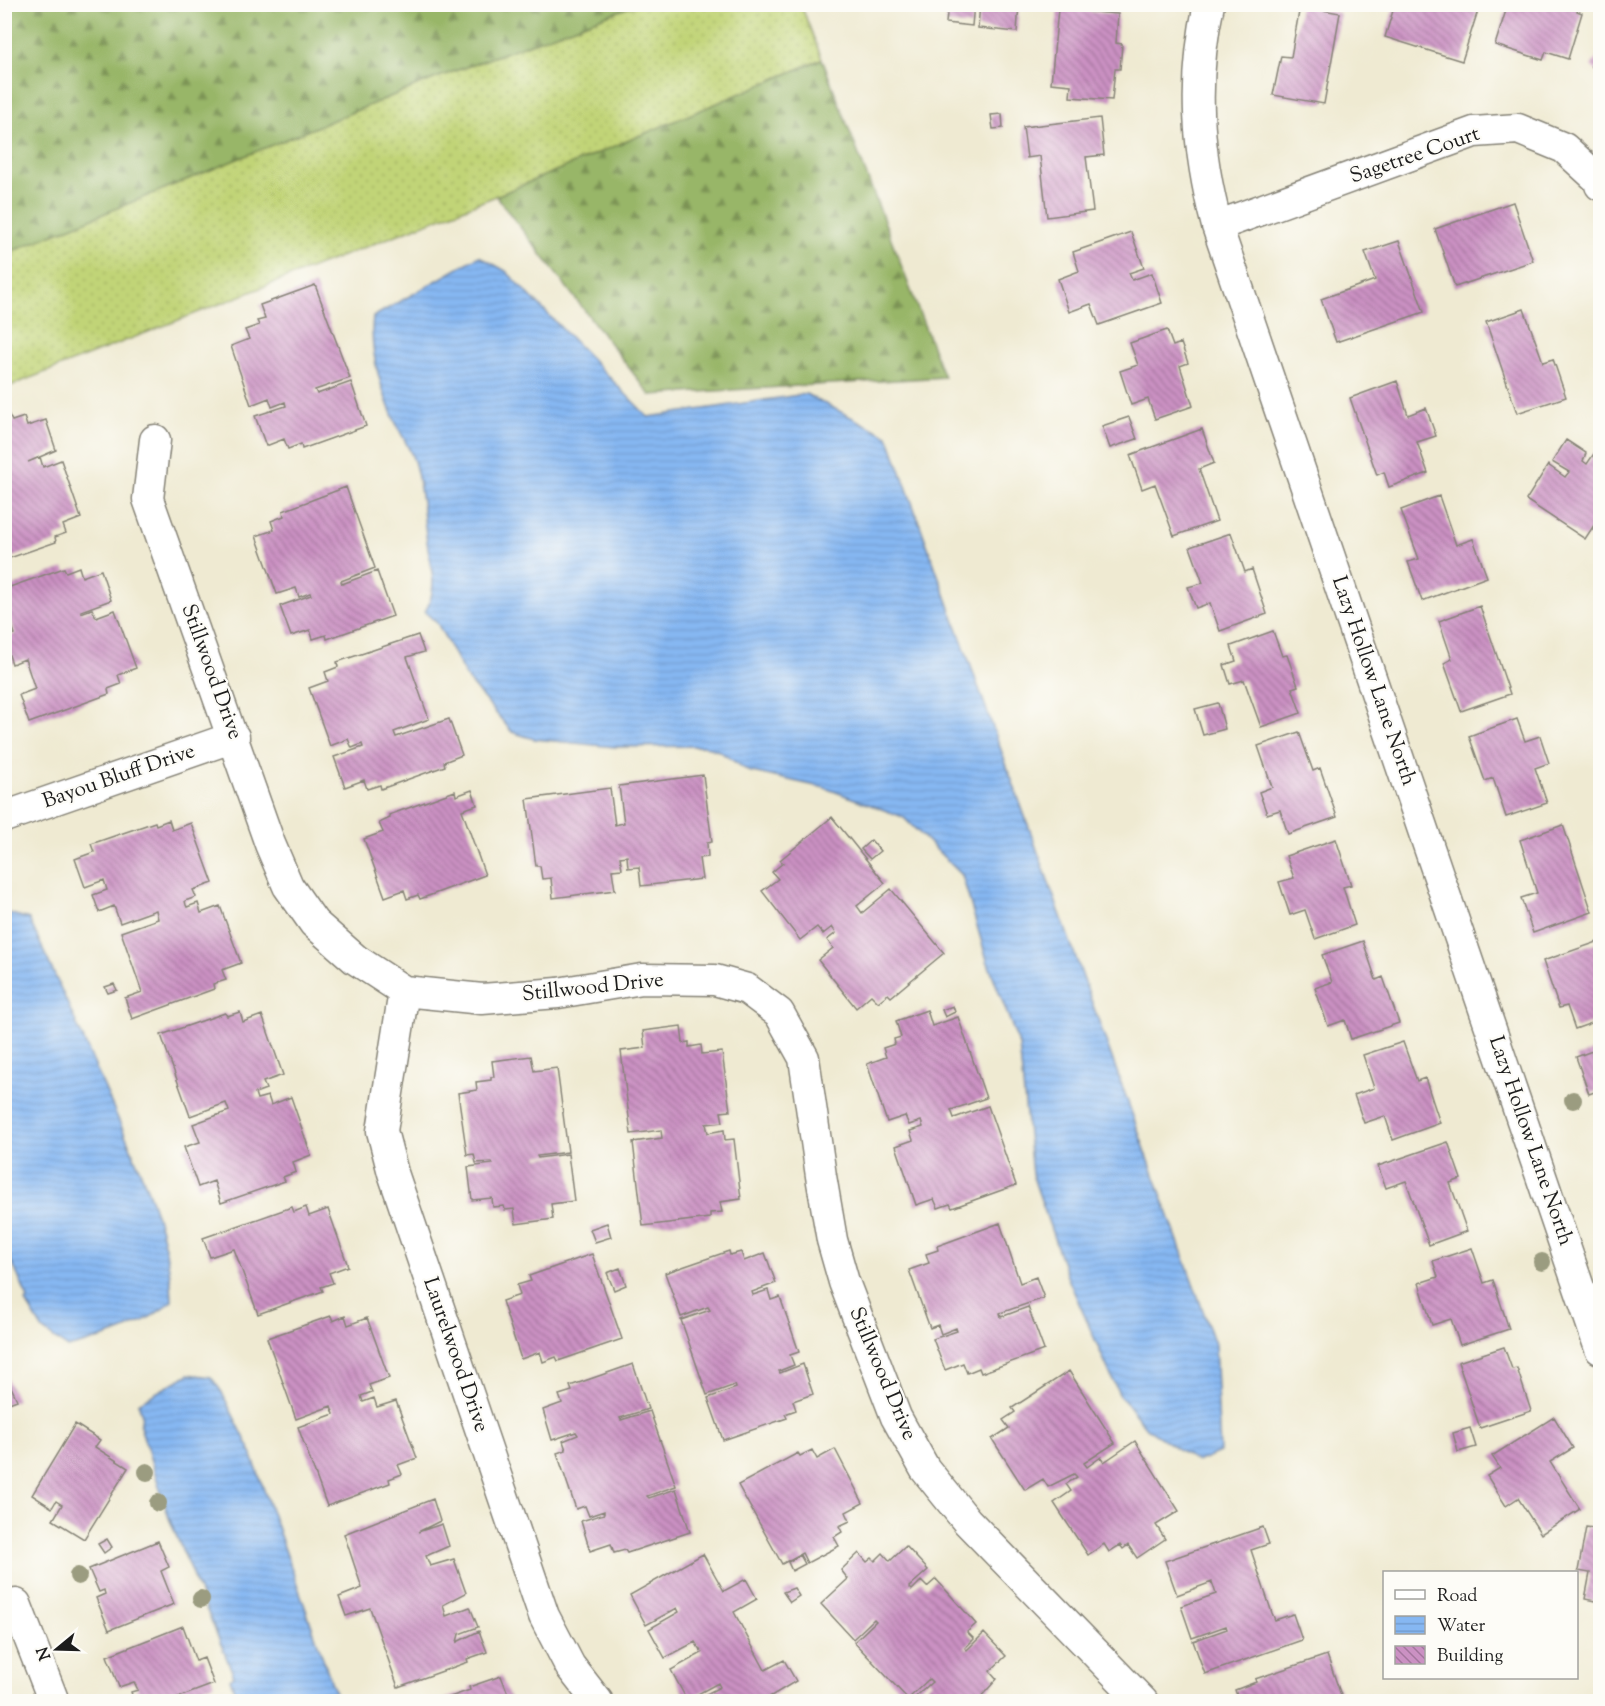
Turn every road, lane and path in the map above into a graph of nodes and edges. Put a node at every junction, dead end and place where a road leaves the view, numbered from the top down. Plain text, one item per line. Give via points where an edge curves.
1 (1209, 4) edge
2 (1600, 185) edge
3 (1217, 226) junction
4 (155, 440) dead end
5 (234, 737) junction
6 (4, 817) edge
7 (404, 991) junction
8 (1600, 1349) edge
9 (16, 1604) dead end
10 (54, 1701) edge
11 (598, 1701) edge
12 (1143, 1701) edge

1 - 3 street, Lazy Hollow Lane North via 1200,46 1197,108 1204,177
2 - 3 street, Sagetree Court via 1564,148 1518,129 1474,132
3 - 8 street, Lazy Hollow Lane North
4 - 5 street, Stillwood Drive via 148,499
5 - 6 street, Bayou Bluff Drive
5 - 7 street, Stillwood Drive via 288,886 314,923 355,959
7 - 11 street, Laurelwood Drive via 382,1131 393,1173 544,1616 570,1666
7 - 12 street, Stillwood Drive via 482,999 558,993 642,979 715,980 747,989 779,1013 804,1058 832,1240 844,1282 896,1417 925,1469 967,1521
9 - 10 street

